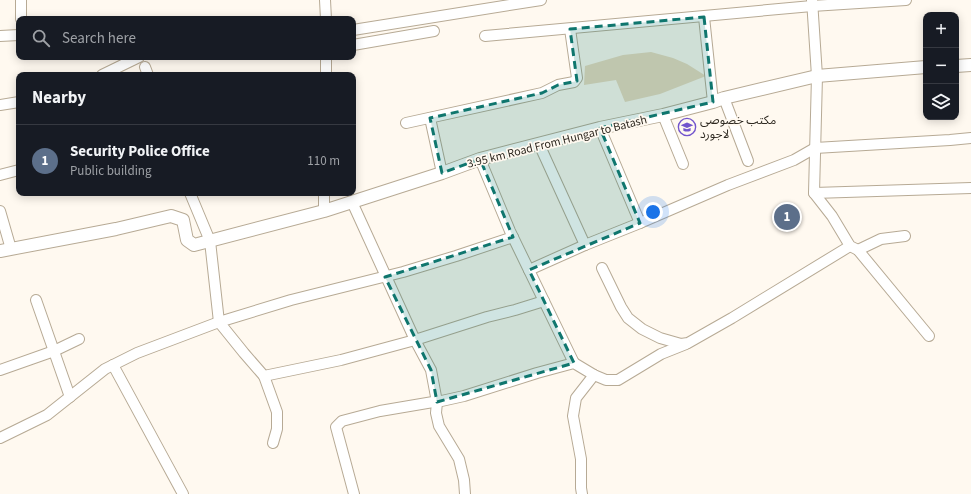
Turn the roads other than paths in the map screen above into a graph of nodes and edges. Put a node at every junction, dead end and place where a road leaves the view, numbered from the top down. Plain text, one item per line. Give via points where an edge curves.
1 (21, 0) edge
2 (325, 0) edge
3 (541, 0) edge
4 (906, 0) edge
5 (812, 3) edge
6 (21, 16) edge
7 (326, 16) edge
8 (704, 17) junction
9 (570, 29) junction
10 (356, 30) edge
11 (434, 31) dead end
12 (16, 35) edge
13 (0, 36) edge
14 (485, 36) dead end
15 (356, 44) edge
16 (132, 60) edge
17 (326, 60) edge
18 (971, 65) edge
19 (959, 66) edge
20 (923, 67) edge
21 (108, 72) edge
22 (326, 72) edge
23 (817, 76) junction
24 (719, 100) junction
25 (16, 102) edge
26 (0, 105) edge
27 (663, 115) junction
28 (430, 118) junction
29 (406, 123) dead end
30 (600, 128) junction
31 (971, 138) edge
32 (539, 144) junction
33 (815, 148) junction
34 (480, 160) junction
35 (748, 161) dead end
36 (683, 164) dead end
37 (16, 171) edge
38 (442, 173) junction
39 (0, 175) edge
40 (971, 188) edge
41 (814, 193) junction
42 (191, 196) edge
43 (324, 196) edge
44 (352, 202) junction
45 (0, 211) edge
46 (324, 211) junction
47 (640, 223) junction
48 (905, 236) dead end
49 (513, 237) junction
50 (210, 241) junction
51 (585, 245) junction
52 (854, 248) junction
53 (5, 250) edge
54 (602, 268) dead end
55 (529, 270) junction
56 (385, 277) junction
57 (36, 300) dead end
58 (544, 301) junction
59 (219, 322) junction
60 (929, 336) dead end
61 (79, 339) dead end
62 (414, 340) junction
63 (688, 343) junction
64 (54, 351) junction
65 (574, 363) junction
66 (113, 365) junction
67 (0, 370) edge
68 (594, 375) junction
69 (264, 376) junction
70 (70, 397) junction
71 (435, 402) junction
72 (0, 438) edge
73 (273, 443) dead end
74 (184, 494) edge
75 (354, 494) edge
76 (465, 494) edge
77 (582, 494) edge

1 - 6 street
2 - 7 street
3 - 10 street
4 - 5 street
5 - 8 street
5 - 23 street
8 - 9 street
8 - 24 street
9 - 14 street
9 - 28 street via 577,78 574,82 558,85 542,93
11 - 15 street
12 - 13 street
16 - 21 street
17 - 22 street
18 - 19 street
20 - 23 street, 3.95 km Road From Hungar to Batash
23 - 24 street, 3.95 km Road From Hungar to Batash
23 - 33 street
24 - 27 street, 3.95 km Road From Hungar to Batash
24 - 35 street
25 - 26 street
27 - 30 street, 3.95 km Road From Hungar to Batash
27 - 36 street
28 - 29 street
28 - 38 street
30 - 32 street, 3.95 km Road From Hungar to Batash
30 - 47 street
31 - 33 street
32 - 34 street, 3.95 km Road From Hungar to Batash
32 - 51 street
33 - 41 street
33 - 47 street via 794,160
34 - 38 street, 3.95 km Road From Hungar to Batash
34 - 49 street
37 - 39 street
38 - 44 street, 3.95 km Road From Hungar to Batash
40 - 41 street
41 - 52 street
42 - 50 street
43 - 46 street
44 - 46 street, 3.95 km Road From Hungar to Batash
44 - 56 street
45 - 53 street
46 - 50 street, 3.95 km Road From Hungar to Batash
47 - 51 street
48 - 52 street via 881,239
49 - 55 street
49 - 56 street
50 - 53 street, 3.95 km Road From Hungar to Batash via 194,245 187,240 183,220 171,216
50 - 59 street
51 - 55 street
52 - 60 street
52 - 63 street
54 - 63 street via 628,318 660,338 681,344
55 - 58 street
56 - 59 street via 291,300
56 - 62 street
57 - 64 street
58 - 62 street
58 - 65 street
59 - 66 street via 137,353
59 - 69 street
61 - 64 street
62 - 69 street via 341,360
62 - 71 street via 431,370
63 - 68 street via 661,354 618,380 606,380
64 - 67 street
64 - 70 street
65 - 68 street
65 - 71 street via 464,396
66 - 70 street
66 - 74 street
68 - 77 street via 576,398 573,416 581,459
69 - 73 street via 278,412
70 - 72 street via 47,415
71 - 75 street via 380,411 338,424 336,427
71 - 76 street via 440,426 459,460

